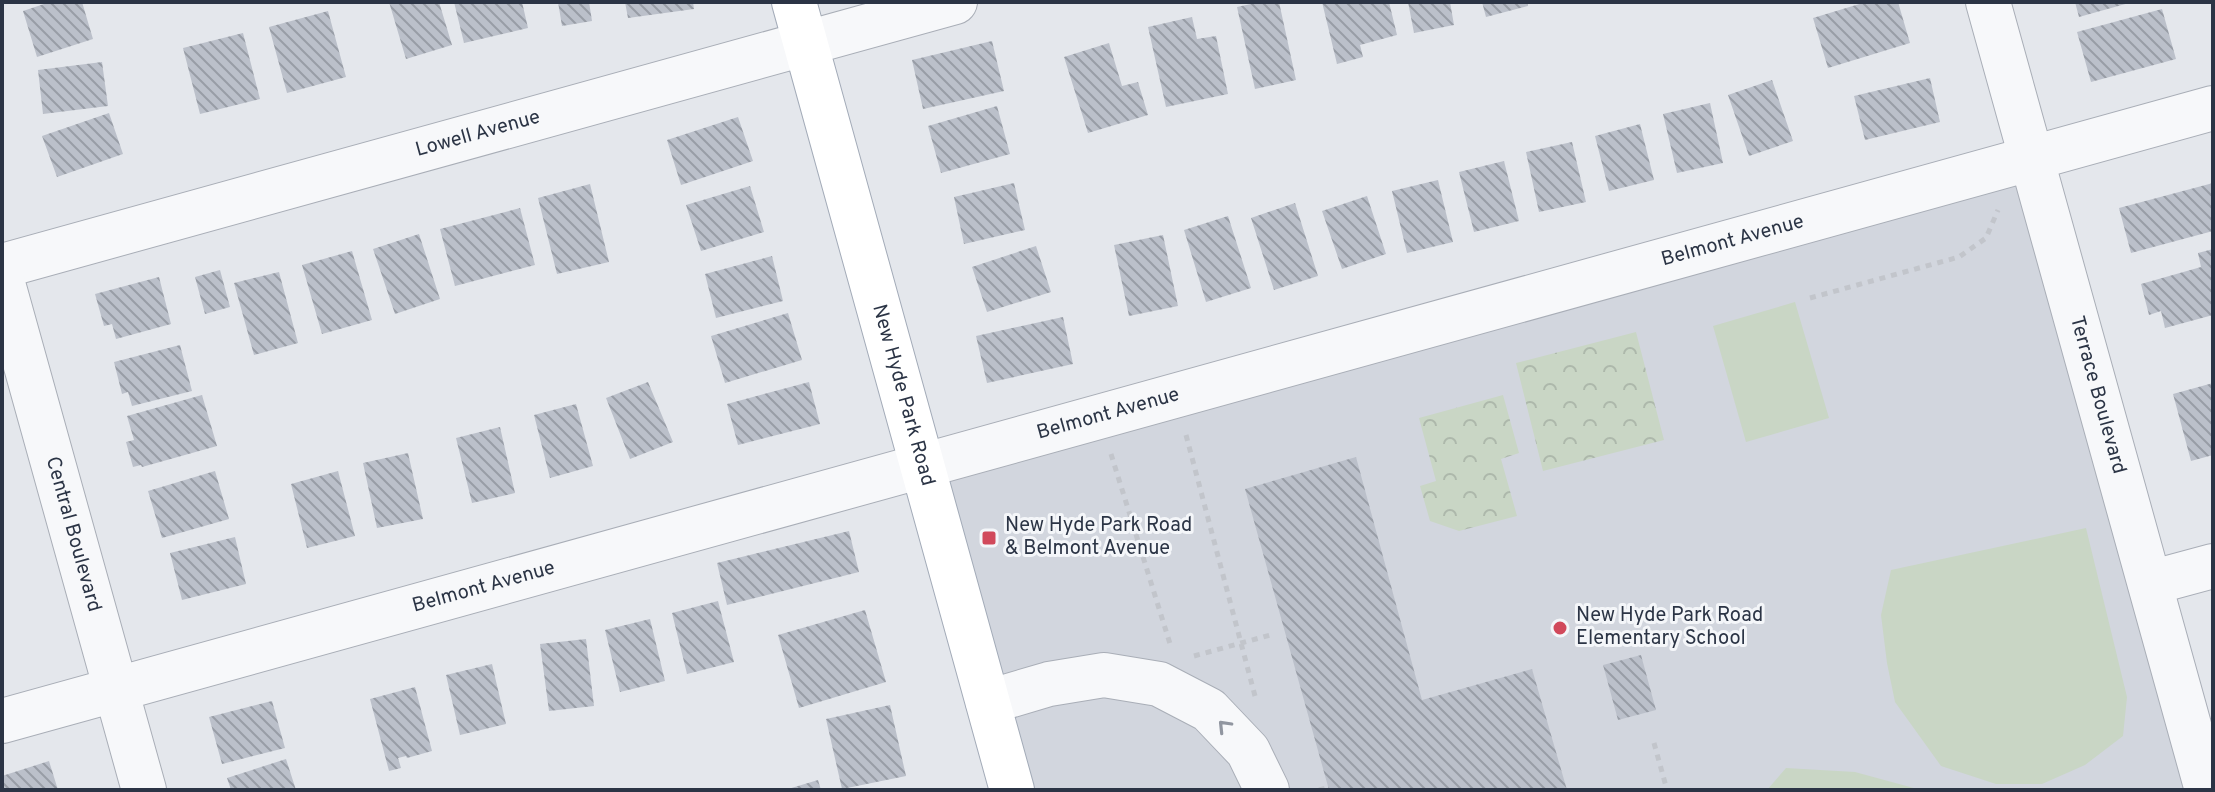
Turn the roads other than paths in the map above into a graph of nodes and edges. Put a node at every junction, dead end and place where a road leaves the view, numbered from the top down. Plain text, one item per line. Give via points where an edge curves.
1 (794, 2) edge
2 (955, 2) edge
3 (1988, 2) edge
4 (805, 43) junction
5 (2213, 108) edge
6 (2031, 158) junction
7 (2, 266) edge
8 (2, 280) edge
9 (922, 465) junction
10 (2213, 566) edge
11 (2150, 583) junction
12 (116, 689) junction
13 (988, 702) junction
14 (2, 721) edge
15 (144, 790) edge
16 (1012, 790) edge
17 (1267, 790) edge
18 (2207, 790) edge

1 - 4 main road, New Hyde Park Road
2 - 4 street, Lowell Avenue
3 - 6 street, Terrace Boulevard
4 - 7 street, Lowell Avenue
4 - 9 main road, New Hyde Park Road
5 - 6 street, Belmont Avenue
6 - 9 street, Belmont Avenue
6 - 11 street, Terrace Boulevard
8 - 12 street, Central Boulevard
9 - 12 street, Belmont Avenue
9 - 13 main road, New Hyde Park Road
10 - 11 street
11 - 18 street, Terrace Boulevard
12 - 14 street, Belmont Avenue
12 - 15 street, Central Boulevard
13 - 16 main road, New Hyde Park Road
17 -> 13 street via 1248,751 1209,710 1159,684 1104,675

